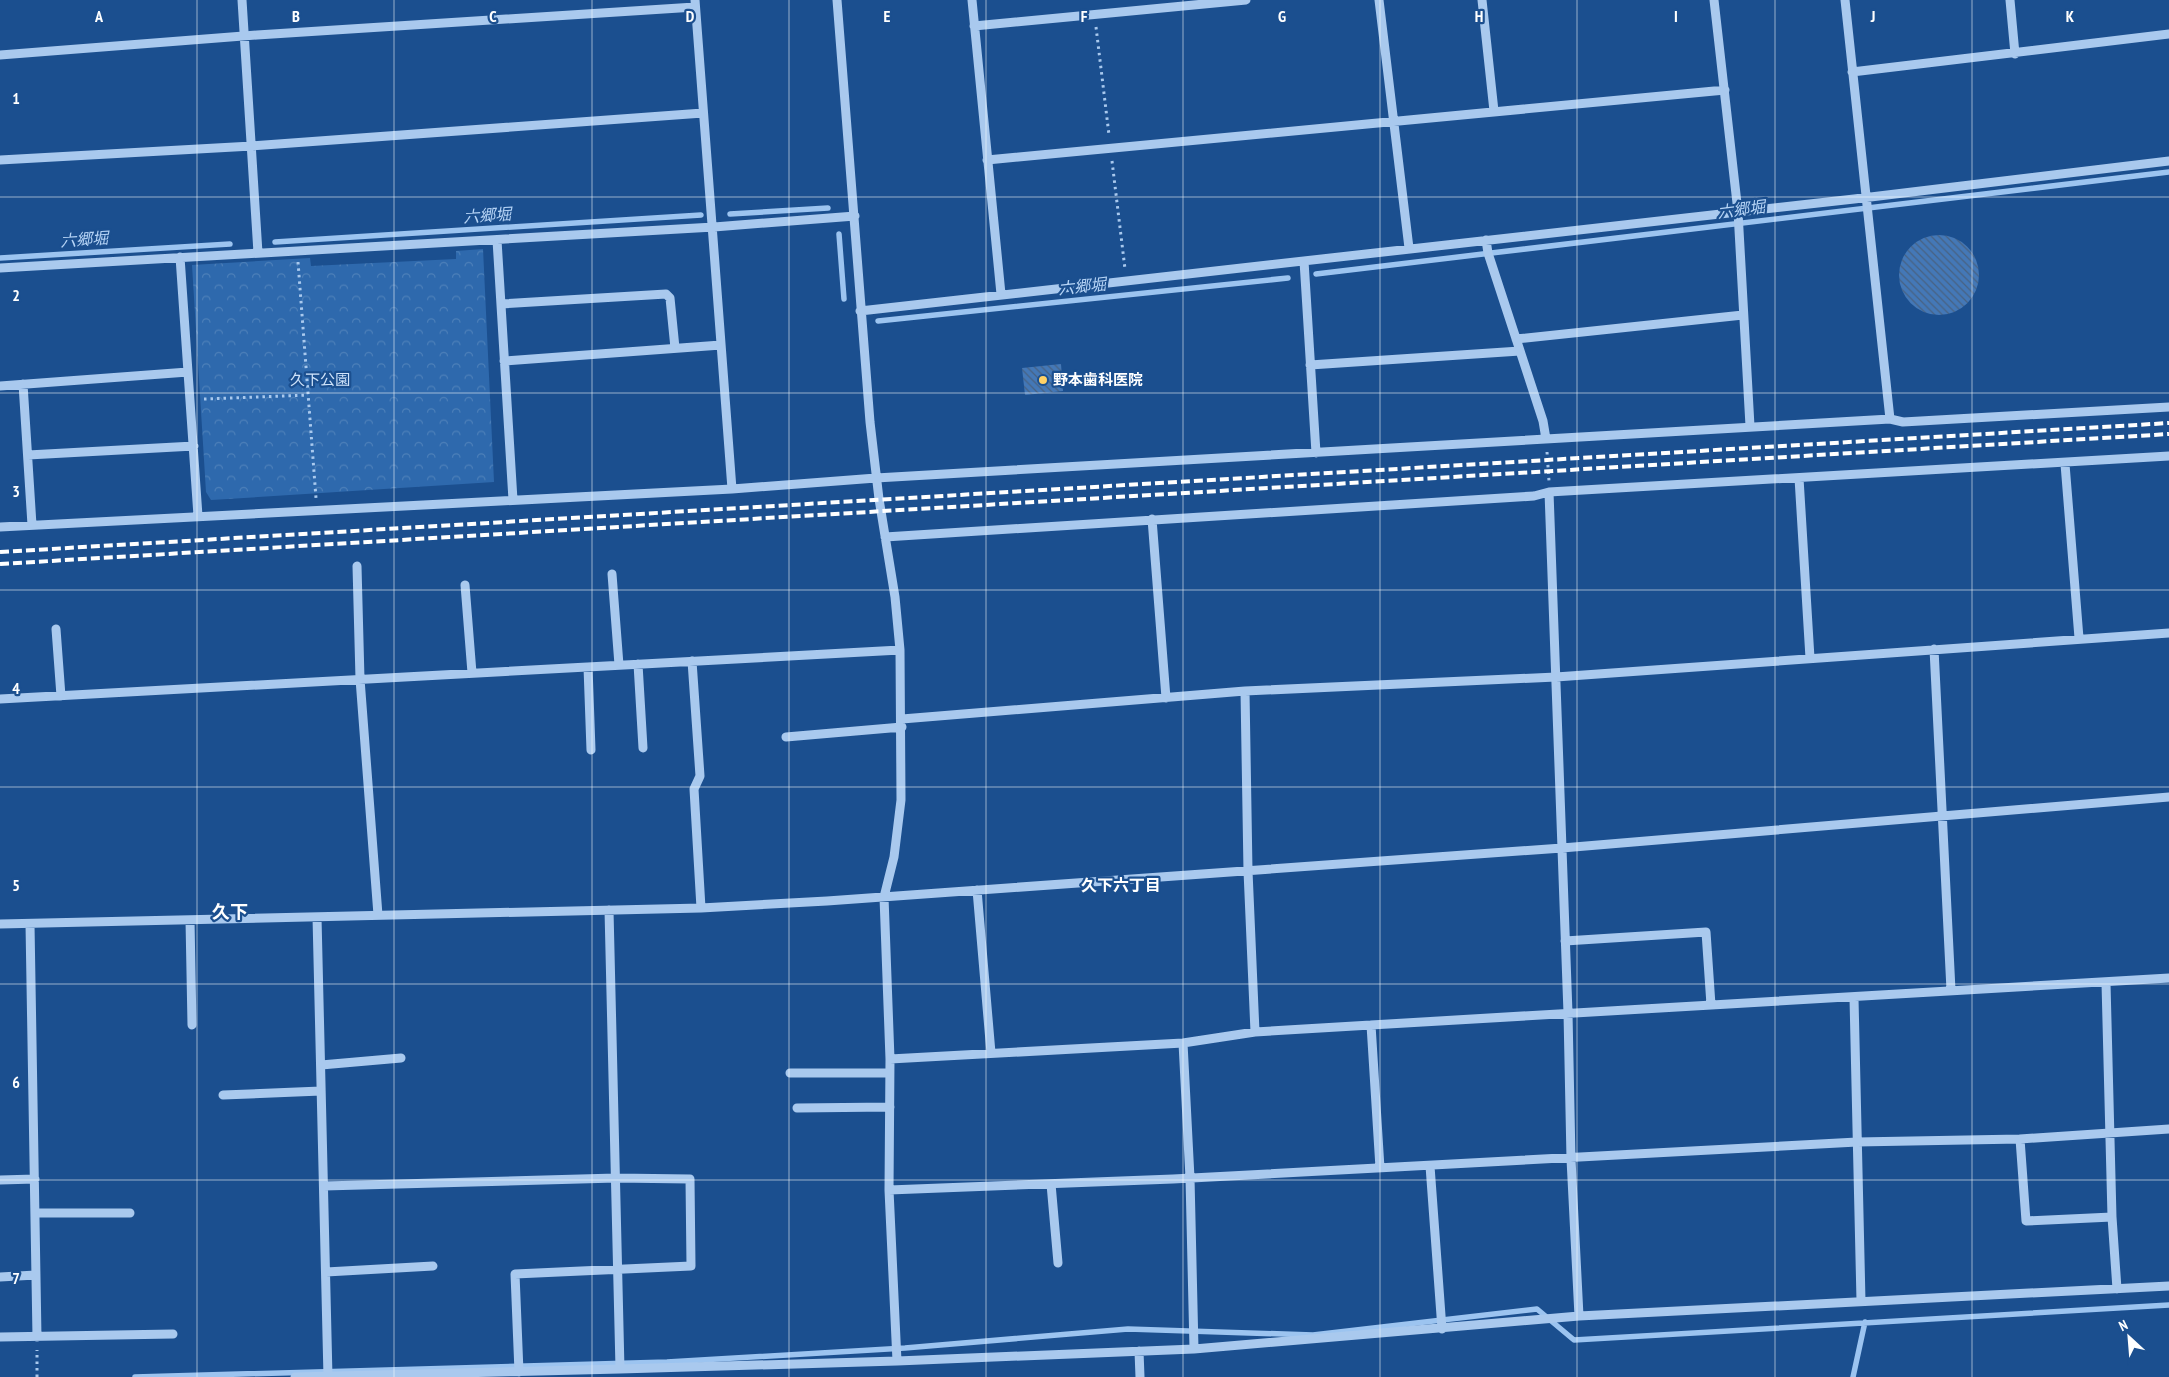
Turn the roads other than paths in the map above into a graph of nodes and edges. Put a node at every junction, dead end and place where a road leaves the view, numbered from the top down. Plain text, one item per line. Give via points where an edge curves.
1 (242, 0) edge
2 (837, 0) edge
3 (972, 0) edge
4 (1246, 0) edge
5 (1378, 0) edge
6 (1482, 0) edge
7 (1714, 0) edge
8 (1845, 0) edge
9 (2010, 0) edge
10 (695, 3) edge
11 (974, 26) junction
12 (2169, 34) edge
13 (245, 36) junction
14 (2014, 54) junction
15 (0, 55) edge
16 (1852, 72) junction
17 (1725, 90) junction
18 (1494, 111) junction
19 (703, 113) junction
20 (1393, 122) junction
21 (252, 146) junction
22 (0, 160) edge
23 (987, 160) junction
24 (2169, 162) edge
25 (1865, 198) junction
26 (1738, 212) junction
27 (854, 216) junction
28 (714, 227) junction
29 (497, 240) junction
30 (1486, 240) junction
31 (1409, 248) junction
32 (258, 253) junction
33 (180, 257) junction
34 (1304, 261) junction
35 (0, 268) edge
36 (1001, 294) junction
37 (501, 304) junction
38 (860, 311) junction
39 (1743, 315) junction
40 (1516, 339) junction
41 (721, 345) junction
42 (675, 348) junction
43 (1520, 352) junction
44 (504, 361) junction
45 (1310, 365) junction
46 (188, 372) junction
47 (23, 384) junction
48 (0, 386) edge
49 (2169, 407) edge
50 (1890, 419) junction
51 (1750, 426) junction
52 (1546, 439) junction
53 (194, 446) junction
54 (1316, 453) junction
55 (28, 455) junction
56 (2169, 456) edge
57 (2065, 464) junction
58 (876, 478) junction
59 (1799, 478) junction
60 (732, 488) junction
61 (1549, 488) junction
62 (513, 500) junction
63 (198, 516) junction
64 (1152, 519) junction
65 (32, 525) junction
66 (0, 527) edge
67 (886, 537) junction
68 (357, 566) dead end
69 (612, 574) dead end
70 (465, 585) dead end
71 (56, 629) dead end
72 (2169, 633) edge
73 (2080, 638) junction
74 (1934, 649) junction
75 (900, 650) junction
76 (1810, 658) junction
77 (692, 661) junction
78 (638, 664) junction
79 (619, 665) junction
80 (588, 667) junction
81 (472, 673) junction
82 (1556, 677) junction
83 (360, 680) junction
84 (1245, 691) junction
85 (61, 696) junction
86 (1166, 698) junction
87 (0, 699) edge
88 (902, 723) junction
89 (786, 737) dead end
90 (643, 748) dead end
91 (592, 750) dead end
92 (2169, 797) edge
93 (1942, 816) junction
94 (1562, 848) junction
95 (1248, 871) junction
96 (976, 890) junction
97 (884, 897) junction
98 (701, 908) junction
99 (609, 910) junction
100 (378, 915) junction
101 (317, 917) junction
102 (190, 920) junction
103 (0, 924) edge
104 (30, 924) junction
105 (1565, 941) junction
106 (2169, 978) edge
107 (2106, 983) junction
108 (1951, 990) junction
109 (1854, 998) junction
110 (1711, 1005) junction
111 (1568, 1013) junction
112 (192, 1025) dead end
113 (1371, 1025) junction
114 (1255, 1032) junction
115 (1183, 1043) junction
116 (991, 1053) junction
117 (401, 1058) dead end
118 (890, 1059) junction
119 (321, 1065) junction
120 (889, 1072) junction
121 (790, 1073) dead end
122 (321, 1091) junction
123 (224, 1095) dead end
124 (890, 1107) junction
125 (797, 1108) dead end
126 (2169, 1129) edge
127 (2110, 1132) junction
128 (2020, 1139) junction
129 (1856, 1142) junction
130 (1571, 1159) junction
131 (1430, 1166) junction
132 (1380, 1168) junction
133 (616, 1178) junction
134 (1190, 1178) junction
135 (35, 1179) junction
136 (0, 1180) edge
137 (1051, 1184) junction
138 (324, 1186) junction
139 (889, 1190) junction
140 (35, 1213) junction
141 (130, 1213) dead end
142 (2112, 1217) junction
143 (1058, 1263) dead end
144 (433, 1266) dead end
145 (618, 1268) junction
146 (326, 1272) junction
147 (36, 1275) junction
148 (0, 1277) edge
149 (2169, 1286) edge
150 (2117, 1289) junction
151 (1861, 1301) junction
152 (1578, 1316) junction
153 (1442, 1329) junction
154 (173, 1334) dead end
155 (0, 1337) edge
156 (37, 1337) junction
157 (1194, 1350) junction
158 (1139, 1351) junction
159 (897, 1362) junction
160 (620, 1369) junction
161 (519, 1372) junction
162 (295, 1377) edge
163 (328, 1377) edge
164 (1140, 1377) edge

1 - 13 street
2 - 27 street
3 - 11 street
4 - 11 street
5 - 20 street
6 - 18 street
7 - 17 street
8 - 16 street
9 - 14 street
10 - 13 street
10 - 19 street
11 - 23 street
12 - 14 street
13 - 15 street
13 - 21 street
14 - 16 street
16 - 25 street
17 - 18 street
17 - 26 street
18 - 20 street
19 - 21 street
19 - 28 street
20 - 23 street
20 - 31 street
21 - 22 street
21 - 32 street
23 - 36 street
24 - 25 street
25 - 26 street
25 - 50 street
26 - 30 street
26 - 39 street
27 - 28 street
27 - 38 street
28 - 29 street
28 - 41 street
29 - 32 street
29 - 37 street
30 - 31 street
30 - 40 street
31 - 34 street
32 - 33 street
33 - 35 street
33 - 46 street
34 - 36 street
34 - 45 street
36 - 38 street
37 - 42 street via 666,294 670,298
37 - 44 street
38 - 58 street
39 - 40 street
39 - 51 street
40 - 43 street
41 - 42 street
41 - 60 street
42 - 44 street
43 - 45 street
43 - 52 street
44 - 62 street
45 - 54 street
46 - 47 street
46 - 53 street
47 - 48 street
47 - 55 street
49 - 50 street via 1903,422
50 - 51 street
51 - 52 street
52 - 54 street
53 - 55 street
53 - 63 street
54 - 58 street
55 - 65 street
56 - 57 street
57 - 59 street
57 - 73 street
58 - 60 street
58 - 67 street
59 - 61 street
59 - 76 street
60 - 62 street
61 - 64 street via 1534,496
61 - 82 street
62 - 63 street
63 - 65 street
64 - 67 street
64 - 86 street
65 - 66 street
67 - 75 street
68 - 83 street
69 - 79 street
70 - 81 street
71 - 85 street
72 - 73 street
73 - 74 street
74 - 76 street
74 - 93 street
75 - 77 street
75 - 88 street
76 - 82 street
77 - 78 street
77 - 98 street via 700,776 694,789
78 - 79 street
78 - 90 street
79 - 80 street
80 - 81 street
80 - 91 street
81 - 83 street
82 - 84 street
82 - 94 street
83 - 85 street
83 - 100 street
84 - 86 street
84 - 95 street
85 - 87 street
86 - 88 street
88 - 89 street
88 - 97 street via 901,800 894,857
92 - 93 street
93 - 94 street
93 - 108 street
94 - 95 street
94 - 105 street
95 - 96 street
95 - 114 street
96 - 97 street
96 - 116 street
97 - 98 street
97 - 118 street
98 - 99 street
99 - 100 street
99 - 133 street
100 - 101 street
101 - 102 street
101 - 119 street
102 - 104 street
102 - 112 street
103 - 104 street
104 - 135 street
105 - 110 street via 1706,932
105 - 111 street
106 - 107 street
107 - 108 street
107 - 127 street
108 - 109 street
109 - 110 street
109 - 129 street
110 - 111 street
111 - 113 street
111 - 130 street
113 - 114 street
113 - 132 street
114 - 115 street
115 - 116 street
115 - 134 street
116 - 118 street
117 - 119 street
118 - 120 street
119 - 122 street
120 - 121 street
120 - 124 street
122 - 123 street
122 - 138 street
124 - 125 street
124 - 139 street
126 - 127 street
127 - 128 street
127 - 142 street
128 - 129 street
128 - 142 street via 2026,1220
129 - 130 street
129 - 151 street
130 - 131 street
130 - 152 street
131 - 132 street
131 - 153 street
132 - 134 street
133 - 138 street
133 - 145 street
133 - 145 street via 690,1179 691,1266
134 - 137 street
134 - 157 street
135 - 136 street
135 - 140 street
137 - 139 street
137 - 143 street
138 - 146 street
139 - 159 street
140 - 141 street
140 - 147 street
142 - 150 street
144 - 146 street
145 - 160 street
145 - 161 street via 515,1274
146 - 163 street
147 - 148 street
147 - 156 street
149 - 150 street
150 - 151 street
151 - 152 street
152 - 153 street
153 - 157 street
154 - 156 street
155 - 156 street
157 - 158 street
158 - 159 street
158 - 164 street
159 - 160 street
160 - 161 street
161 - 163 street
162 - 163 street

